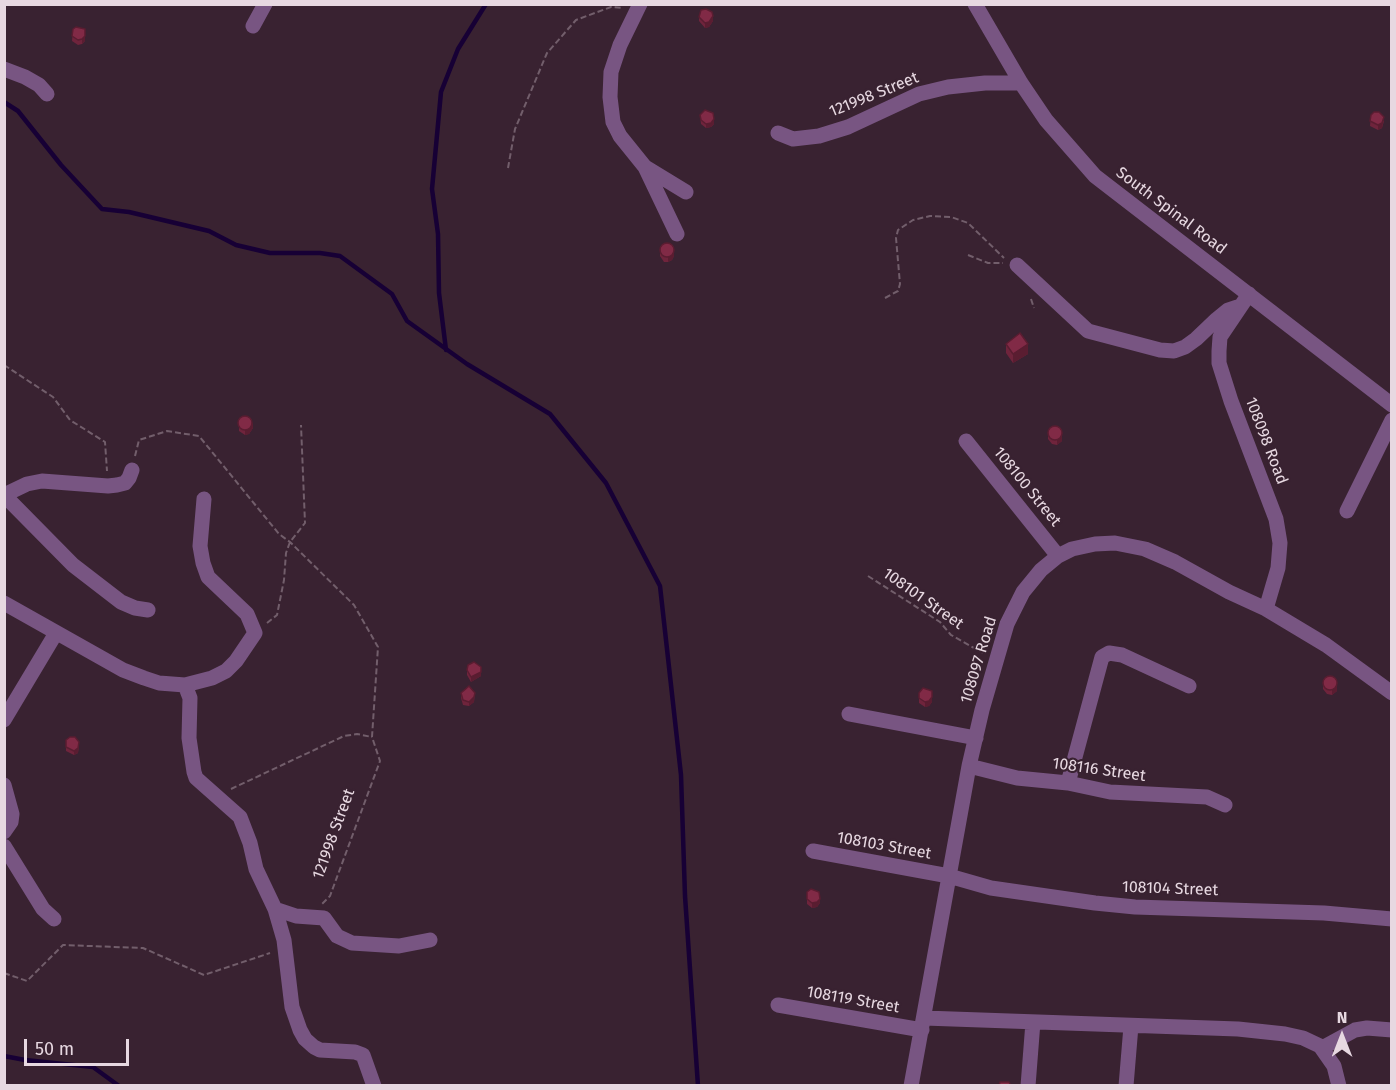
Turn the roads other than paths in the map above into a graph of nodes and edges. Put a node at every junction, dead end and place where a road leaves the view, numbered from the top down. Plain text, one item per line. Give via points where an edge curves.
1 (265, 4) edge
2 (975, 4) edge
3 (639, 7) edge
4 (253, 26) dead end
5 (4, 69) edge
6 (1021, 83) junction
7 (47, 94) dead end
8 (778, 133) dead end
9 (645, 167) junction
10 (686, 192) dead end
11 (677, 234) dead end
12 (1010, 261) road end
13 (1246, 299) junction
14 (1392, 405) edge
15 (1390, 430) edge
16 (966, 441) dead end
17 (132, 470) road end
18 (4, 495) edge
19 (204, 499) dead end
20 (1347, 511) dead end
21 (1058, 556) junction
22 (4, 603) edge
23 (1266, 609) junction
24 (148, 610) dead end
25 (56, 633) junction
26 (185, 685) junction
27 (1189, 686) dead end
28 (1392, 693) edge
29 (849, 714) dead end
30 (4, 720) edge
31 (976, 738) junction
32 (969, 766) junction
33 (1068, 783) junction
34 (6, 787) edge
35 (1225, 805) dead end
36 (4, 832) edge
37 (4, 846) edge
38 (813, 851) dead end
39 (949, 876) junction
40 (275, 909) junction
41 (54, 919) dead end
42 (1392, 919) edge
43 (430, 939) dead end
44 (778, 1005) dead end
45 (1033, 1022) junction
46 (923, 1024) junction
47 (1131, 1026) junction
48 (1392, 1030) edge
49 (1322, 1048) junction
50 (374, 1086) edge
51 (911, 1086) edge
52 (1028, 1086) edge
53 (1126, 1086) edge
54 (1339, 1086) edge

1 - 4 street
2 - 6 street, South Spinal Road
3 - 9 street via 615,56 610,97 613,122
5 - 7 street via 32,81
6 - 8 street, 121998 Street via 985,83 919,94 819,136 793,139
6 - 13 street, South Spinal Road via 1046,120 1095,176
9 - 10 street
9 - 11 street
12 - 13 street via 1088,331 1160,350 1174,351 1185,346
13 - 14 street, South Spinal Road
13 - 23 street, 108098 Road via 1220,337 1219,363 1276,519 1280,543 1278,568
15 - 20 street
16 - 21 street, 108100 Street
17 - 18 street via 125,483 108,486 42,481
18 - 24 street via 73,565 121,602
19 - 26 street via 201,546 208,577 247,614 255,633 226,671
21 - 23 street, 108097 Road via 1095,544 1145,549
21 - 31 street, 108097 Road via 1023,592 1007,624
22 - 25 street
23 - 28 street, 108097 Road via 1326,645
25 - 26 street via 123,670 159,683
25 - 30 street
26 - 40 street via 190,698 189,738 196,778 240,817 256,869
27 - 33 street via 1122,655 1109,653 1102,657
29 - 31 street
31 - 32 street, 108097 Road
32 - 33 street, 108116 Street via 1017,778
32 - 39 street, 108097 Road
33 - 35 street, 108116 Street via 1110,792 1207,797
34 - 36 street via 12,814
37 - 41 street via 43,909
38 - 39 street, 108103 Street
39 - 42 street, 108104 Street via 991,888 1135,907
39 - 46 street, 108097 Road
40 - 43 street via 296,916 324,918 337,936 352,943 399,946
40 - 50 street via 284,940 292,1006 304,1039 320,1050 360,1053
44 - 46 street, 108119 Street
45 - 46 street
45 - 47 street
45 - 52 street
46 - 51 street, 108097 Road
47 - 49 street via 1262,1031 1303,1038
47 - 53 street
48 - 49 street via 1355,1030
49 - 54 street via 1334,1066

